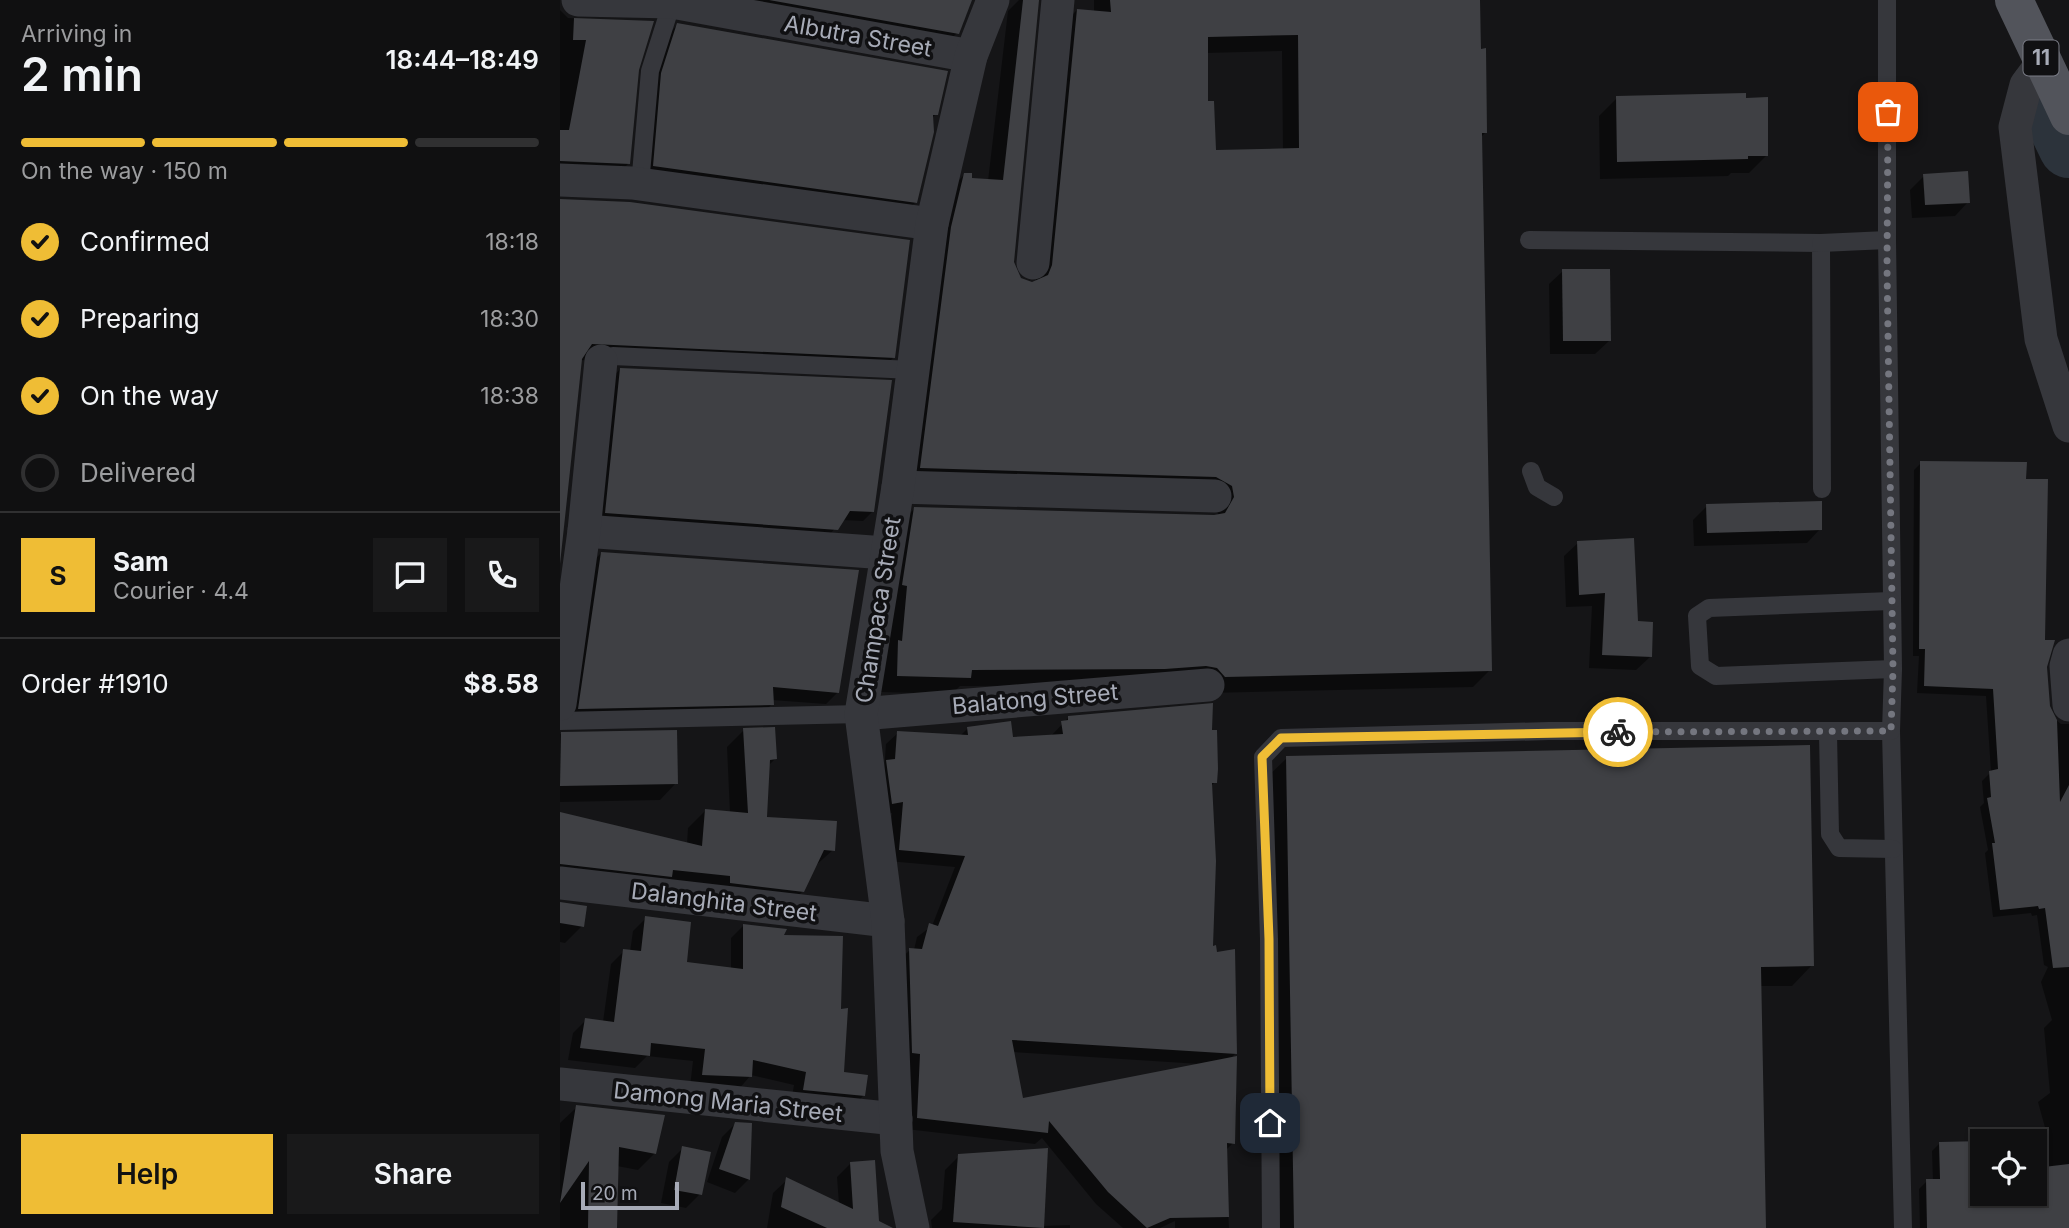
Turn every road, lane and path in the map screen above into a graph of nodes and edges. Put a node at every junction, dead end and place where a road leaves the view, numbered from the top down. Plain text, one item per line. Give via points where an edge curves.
1 (578, 0) edge
2 (993, 0) edge
3 (1058, 0) edge
4 (2014, 0) edge
5 (1888, 1) edge
6 (672, 2) junction
7 (971, 56) junction
8 (2043, 62) junction
9 (2069, 116) edge
10 (560, 180) edge
11 (640, 185) junction
12 (932, 224) junction
13 (1530, 240) dead end
14 (1887, 240) junction
15 (1821, 243) junction
16 (1033, 263) dead end
17 (601, 361) joint
18 (912, 370) junction
19 (2069, 426) edge
20 (1531, 471) dead end
21 (898, 486) junction
22 (1822, 489) dead end
23 (1214, 496) dead end
24 (1554, 497) dead end
25 (584, 531) junction
26 (886, 553) junction
27 (1891, 601) junction
28 (2069, 655) edge
29 (1893, 669) junction
30 (1208, 685) dead end
31 (560, 704) edge
32 (2069, 705) edge
33 (861, 714) junction
34 (560, 721) edge
35 (1891, 731) junction
36 (1828, 733) junction
37 (1893, 849) junction
38 (560, 883) edge
39 (888, 921) junction
40 (560, 1084) edge
41 (896, 1119) junction
42 (913, 1228) edge
43 (1271, 1228) edge
44 (1903, 1228) edge

1 - 6 street, Albutra Street
2 - 7 street, Champaca Street
3 - 16 street
4 - 8 main road, 11
5 - 14 lane
6 - 7 street, Albutra Street
6 - 11 lane via 650,71
7 - 12 street, Champaca Street
8 - 9 main road, 11
8 - 19 street via 2026,85 2015,127 2041,339
10 - 11 street
11 - 12 street
12 - 18 street, Champaca Street
13 - 15 lane
14 - 15 lane
14 - 27 lane
15 - 22 lane
17 - 18 lane via 613,356
17 - 25 street
18 - 21 street, Champaca Street
20 - 24 lane via 1536,487
21 - 23 street
21 - 26 street, Champaca Street
25 - 26 street
25 - 31 street
26 - 33 street, Champaca Street
27 - 29 lane
27 - 29 lane via 1709,608 1697,616 1700,666 1716,676
28 - 32 street
29 - 35 lane
30 - 33 street, Balatong Street
33 - 34 lane
33 - 39 street, Champaca Street
35 - 36 lane
35 - 37 lane
36 - 37 lane via 1833,842 1839,848
36 - 43 lane via 1549,731 1281,738 1271,746 1262,757 1269,939
37 - 44 lane
38 - 39 street, Dalanghita Street
39 - 41 street, Champaca Street
40 - 41 street, Damong Maria Street
41 - 42 street, Champaca Street via 897,1151

